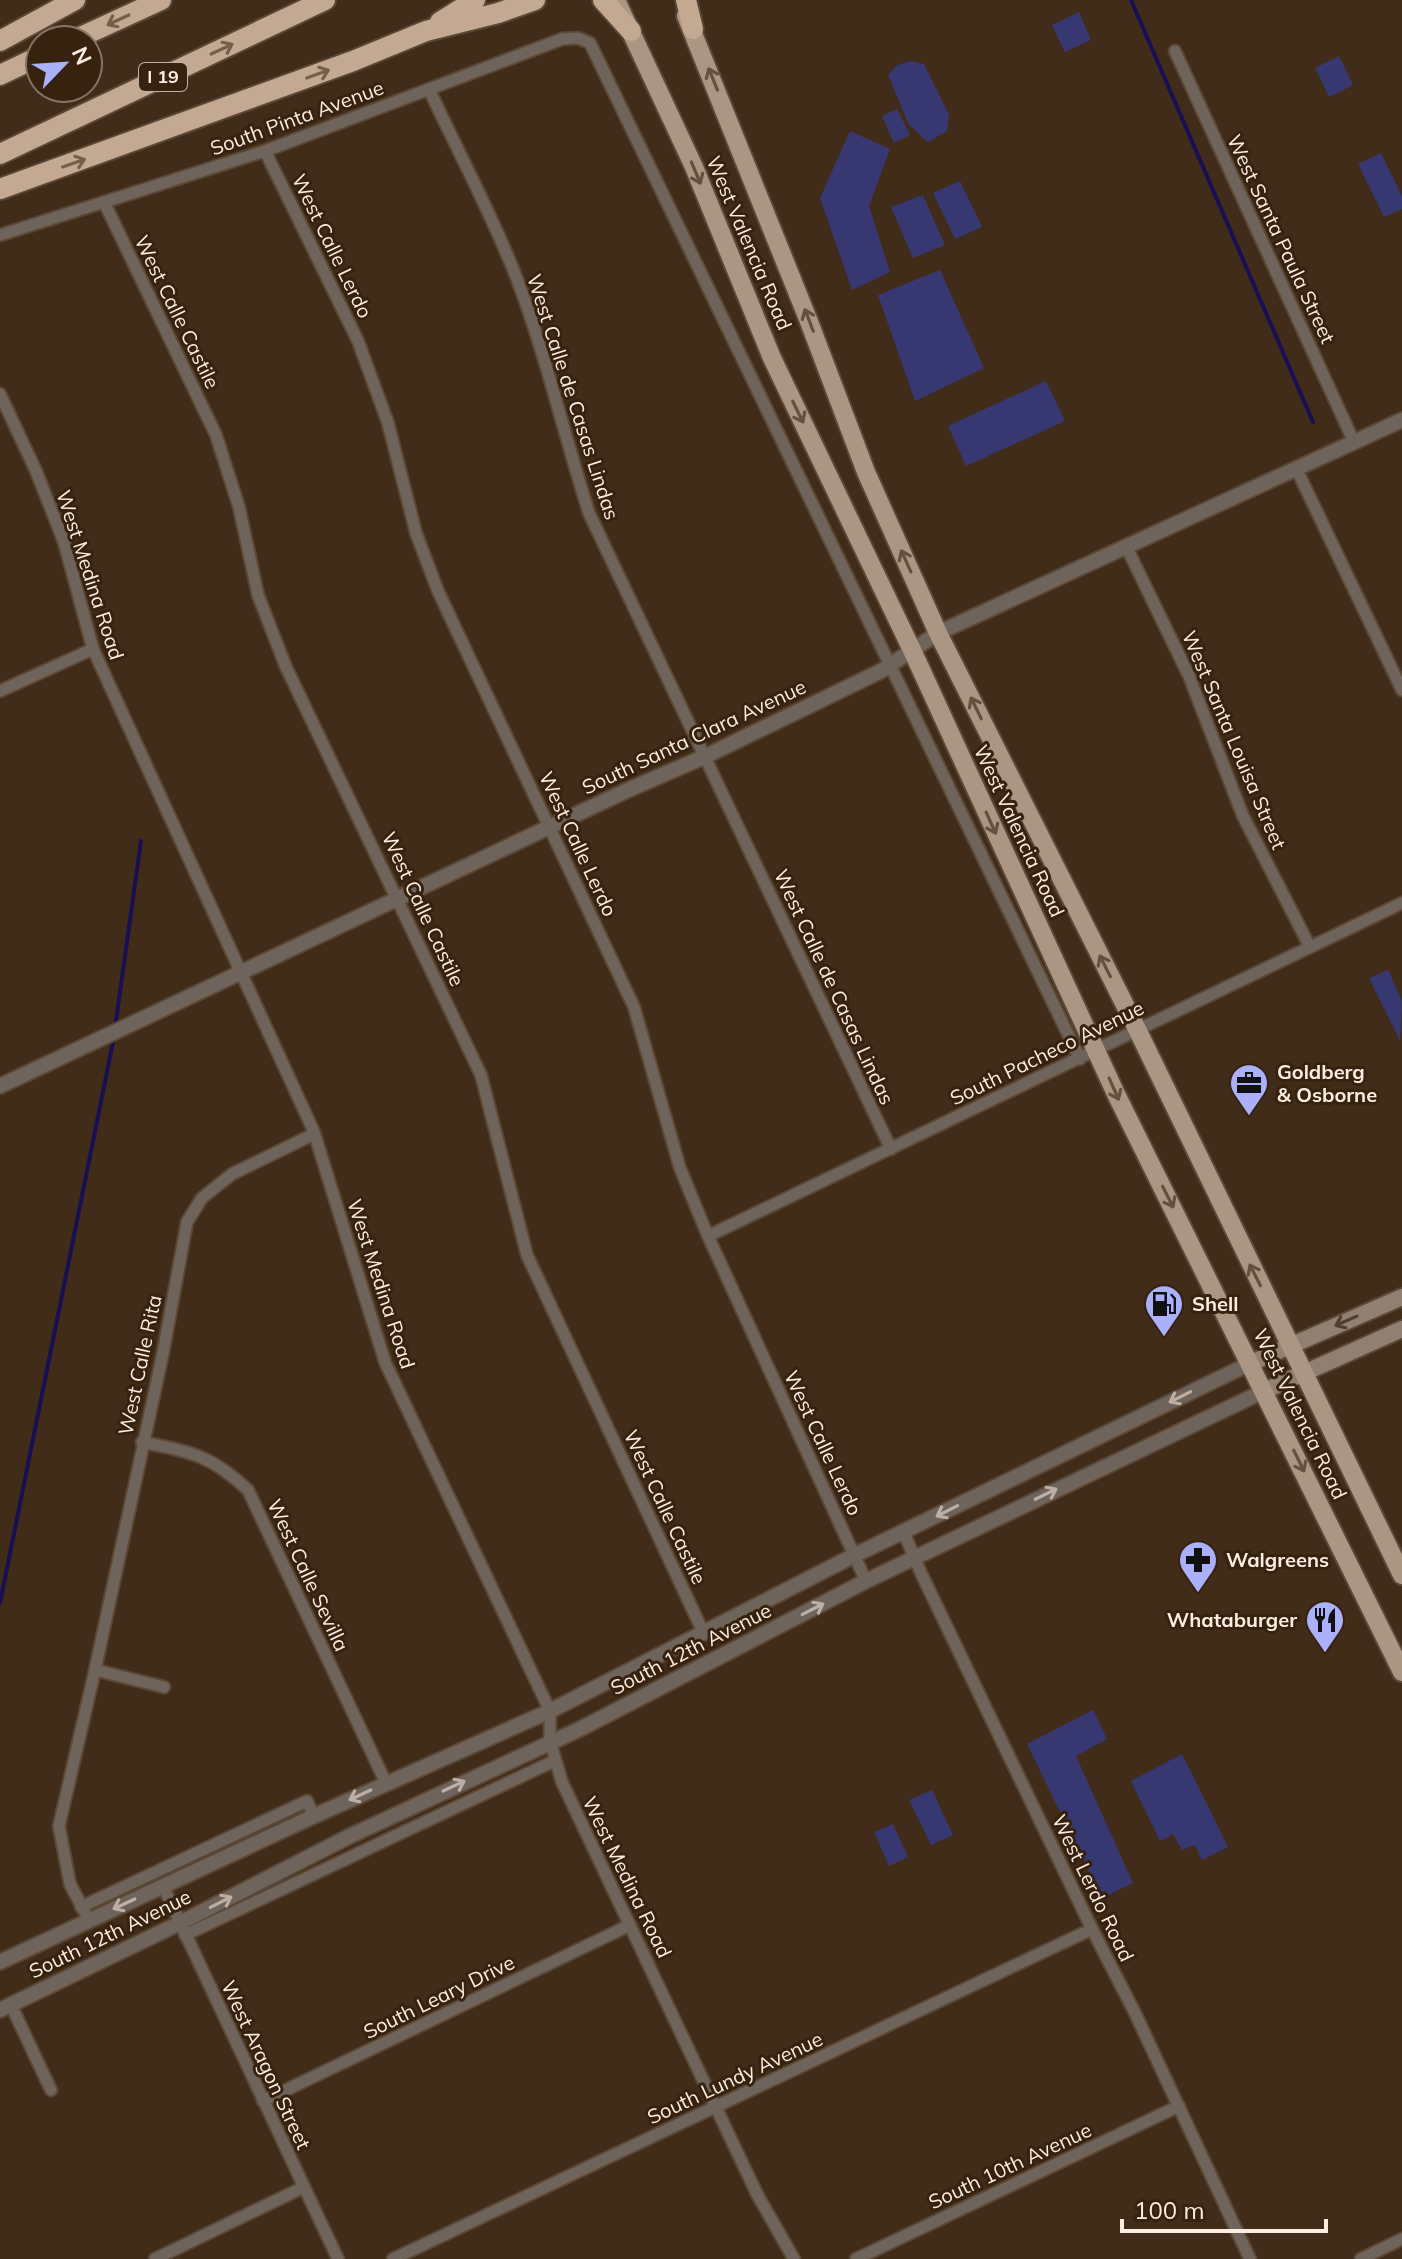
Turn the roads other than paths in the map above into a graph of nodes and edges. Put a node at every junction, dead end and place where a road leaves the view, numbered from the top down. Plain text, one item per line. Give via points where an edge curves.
1 (75, 0) edge
2 (161, 0) edge
3 (325, 0) edge
4 (475, 0) edge
5 (535, 0) edge
6 (603, 0) edge
7 (616, 0) edge
8 (679, 0) edge
9 (686, 0) edge
10 (104, 26) edge
11 (693, 29) junction
12 (426, 31) junction
13 (631, 31) junction
14 (0, 41) edge
15 (1175, 51) dead end
16 (24, 64) edge
17 (0, 75) edge
18 (429, 89) junction
19 (265, 151) junction
20 (0, 154) edge
21 (0, 189) edge
22 (104, 202) junction
23 (0, 235) edge
24 (0, 394) edge
25 (1402, 420) edge
26 (1354, 442) junction
27 (1296, 468) junction
28 (1126, 546) junction
29 (938, 633) junction
30 (93, 649) junction
31 (912, 650) junction
32 (889, 666) junction
33 (1402, 690) edge
34 (0, 691) edge
35 (706, 756) junction
36 (551, 826) junction
37 (398, 898) junction
38 (1402, 903) edge
39 (1310, 947) junction
40 (240, 973) junction
41 (1137, 1029) junction
42 (1097, 1049) junction
43 (1080, 1059) junction
44 (0, 1086) edge
45 (314, 1134) junction
46 (891, 1149) junction
47 (708, 1236) junction
48 (1402, 1297) edge
49 (1402, 1329) edge
50 (1290, 1345) junction
51 (1251, 1363) junction
52 (1304, 1374) junction
53 (1264, 1391) junction
54 (142, 1442) junction
55 (904, 1533) junction
56 (855, 1555) junction
57 (915, 1559) junction
58 (1402, 1575) edge
59 (866, 1581) junction
60 (704, 1634) junction
61 (95, 1670) junction
62 (1402, 1672) edge
63 (164, 1687) dead end
64 (550, 1711) junction
65 (550, 1741) junction
66 (554, 1761) junction
67 (386, 1783) junction
68 (314, 1816) junction
69 (163, 1886) junction
70 (81, 1907) junction
71 (89, 1920) junction
72 (630, 1925) junction
73 (182, 1929) junction
74 (1092, 1929) junction
75 (0, 1962) edge
76 (5, 2007) edge
77 (51, 2090) dead end
78 (263, 2101) junction
79 (1179, 2106) junction
80 (716, 2107) junction
81 (304, 2187) junction
82 (1402, 2239) edge
83 (155, 2259) edge
84 (338, 2259) edge
85 (393, 2259) edge
86 (794, 2259) edge
87 (856, 2259) edge
88 (1250, 2259) edge
89 (1361, 2259) edge

1 - 14 highway
2 -> 10 highway
20 -> 3 highway, I 19
4 - 12 highway
5 - 12 highway
6 - 13 highway
7 - 13 main road, West Valencia Road
8 - 11 main road, West Valencia Road
9 - 11 highway
29 -> 11 main road, West Valencia Road via 866,472
21 -> 12 highway
13 -> 31 main road, West Valencia Road via 694,167 772,358
15 - 26 street, West Santa Paula Street
16 - 17 highway
18 - 19 street, South Pinta Avenue
18 - 32 street, South Pinta Avenue via 562,39 590,43
18 - 35 street, West Calle de Casas Lindas via 516,276 589,513
19 - 22 street, South Pinta Avenue
19 - 36 street, West Calle Lerdo via 358,341 438,591
22 - 23 street, South Pinta Avenue
22 - 37 street, West Calle Castile via 216,435 258,595 286,667
24 - 30 street, West Medina Road via 64,542
25 - 26 street, South Santa Clara Avenue
26 - 27 street, South Santa Clara Avenue
27 - 28 street, South Santa Clara Avenue
27 - 33 street
28 - 29 street, South Santa Clara Avenue
28 - 39 street, West Santa Louisa Street via 1189,676 1243,816
29 - 31 street, South Santa Clara Avenue
41 -> 29 main road, West Valencia Road
30 - 34 street
30 - 40 street, West Medina Road
31 - 32 street, South Santa Clara Avenue
31 -> 42 main road, West Valencia Road
32 - 35 street, South Santa Clara Avenue
32 - 43 street
35 - 36 street, South Santa Clara Avenue
35 - 46 street, West Calle de Casas Lindas
36 - 37 street, South Santa Clara Avenue
36 - 47 street, West Calle Lerdo via 634,1007 680,1168
37 - 40 street, South Santa Clara Avenue
37 - 60 street, West Calle Castile via 481,1075 527,1255
38 - 39 street, South Pacheco Avenue
39 - 41 street, South Pacheco Avenue
40 - 44 street, South Santa Clara Avenue
40 - 45 street, West Medina Road
41 - 42 street, South Pacheco Avenue
50 -> 41 main road, West Valencia Road
42 - 43 street, South Pacheco Avenue
42 -> 51 main road, West Valencia Road
43 - 46 street, South Pacheco Avenue
45 - 54 street, West Calle Rita via 232,1174 202,1198 187,1222
45 - 64 street, West Medina Road via 385,1362
46 - 47 street, South Pacheco Avenue
47 - 56 street, West Calle Lerdo
48 -> 50 main road, South 12th Avenue
49 - 52 main road, South 12th Avenue
50 - 51 main road, South 12th Avenue
50 - 52 main road, West Valencia Road
51 - 53 main road, West Valencia Road
51 -> 55 street, South 12th Avenue
52 - 53 main road, South 12th Avenue
52 - 58 main road, West Valencia Road
57 -> 53 street, South 12th Avenue
53 -> 62 main road, West Valencia Road
54 - 61 street, West Calle Rita
54 - 67 street, West Calle Sevilla via 195,1453 228,1471 248,1490
55 - 56 street, South 12th Avenue
55 - 57 street, West Lerdo Road
56 - 59 street, West Calle Lerdo
56 - 60 street, South 12th Avenue
57 - 59 street, South 12th Avenue
57 - 74 street, West Lerdo Road
65 -> 59 street, South 12th Avenue
60 - 64 street, South 12th Avenue
61 - 63 street
61 - 70 street, West Calle Rita via 59,1826 70,1884
64 - 65 street, West Medina Road
64 - 67 street, South 12th Avenue
65 - 66 street, West Medina Road
73 -> 65 street, South 12th Avenue via 350,1836
66 - 72 street, West Medina Road
66 - 73 street, South 12th Avenue
67 -> 68 street, South 12th Avenue
68 - 69 street, South 12th Avenue
68 - 70 street, South 12th Avenue via 307,1801
69 -> 71 street, South 12th Avenue
69 - 73 street, West Aragon Street
70 - 71 street, West Calle Rita
71 - 75 street, South 12th Avenue
72 - 78 street, South Leary Drive
72 - 80 street, West Medina Road
73 - 76 street, South 12th Avenue
73 - 78 street, West Aragon Street
74 - 79 street, West Lerdo Road
74 - 80 street, South Lundy Avenue
76 - 77 street
78 - 81 street, West Aragon Street
79 - 87 street, South 10th Avenue
79 - 88 street, West Lerdo Road
80 - 85 street, South Lundy Avenue
80 - 86 street, West Medina Road
81 - 83 street
81 - 84 street, West Aragon Street
82 - 89 street

